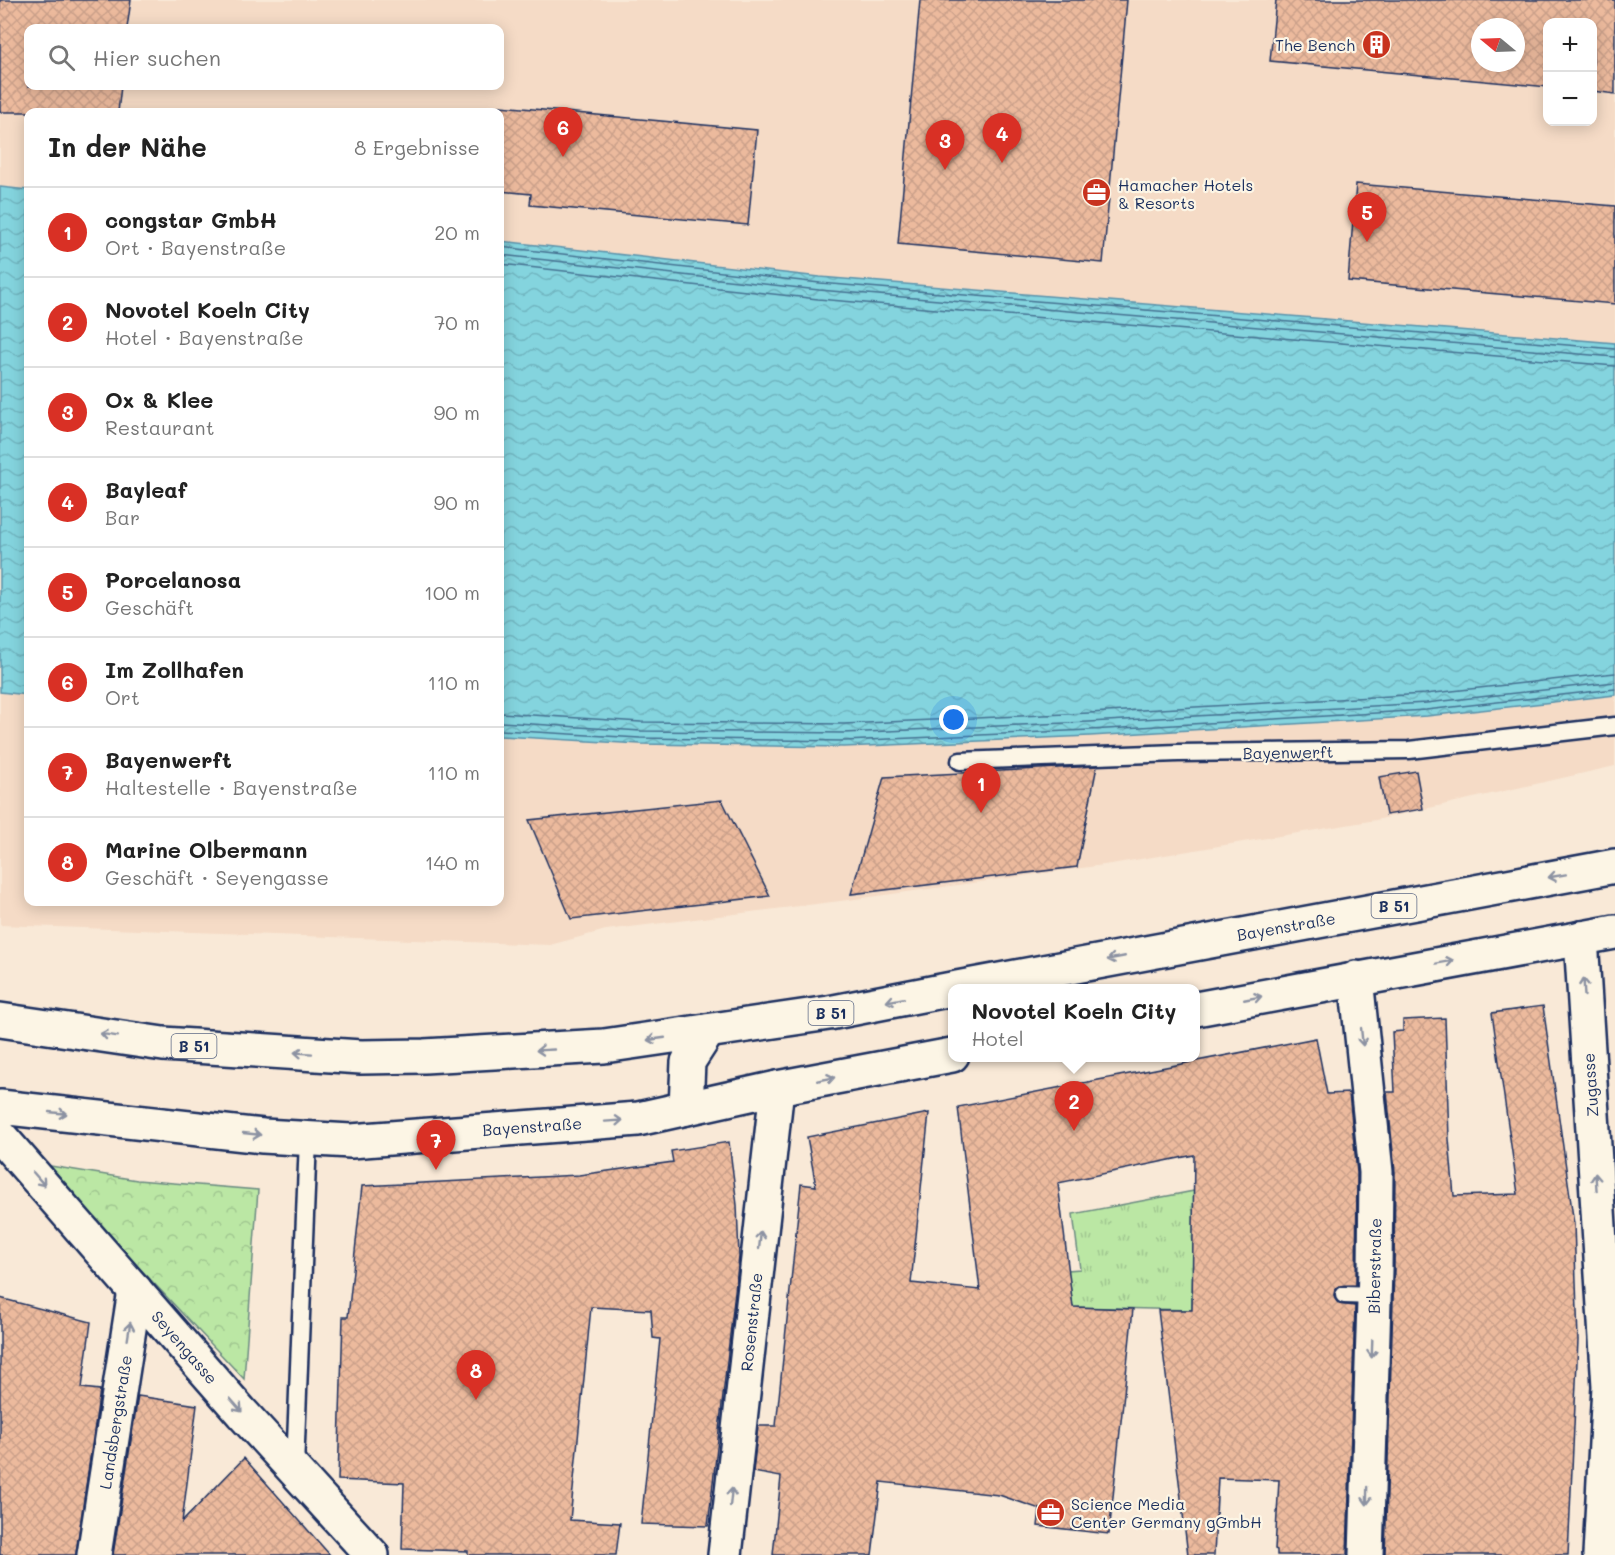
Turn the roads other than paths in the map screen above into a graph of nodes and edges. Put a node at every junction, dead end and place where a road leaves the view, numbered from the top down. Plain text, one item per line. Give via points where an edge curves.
1 (1615, 726) edge
2 (960, 761) dead end
3 (1615, 866) edge
4 (1615, 932) edge
5 (1581, 938) junction
6 (1356, 978) junction
7 (979, 984) edge
8 (948, 990) edge
9 (1200, 1008) edge
10 (0, 1020) edge
11 (708, 1031) junction
12 (948, 1056) edge
13 (777, 1088) junction
14 (0, 1107) edge
15 (686, 1108) junction
16 (0, 1136) edge
17 (308, 1139) junction
18 (135, 1290) junction
19 (295, 1470) junction
20 (94, 1555) edge
21 (372, 1555) edge
22 (725, 1555) edge
23 (1366, 1555) edge
24 (1600, 1555) edge

1 - 2 lane, Bayenwerft via 1409,750
3 -> 7 main road, Bayenstraße / B 51
4 - 5 main road
6 -> 5 main road
24 -> 5 main road, Zugasse via 1609,1386
9 -> 6 main road
6 -> 23 main road, Biberstraße via 1376,1172 1359,1296
8 -> 11 main road, B 51
11 -> 10 main road, B 51 via 604,1047 361,1056 163,1044
11 - 15 main road via 688,1062
13 -> 12 main road, Bayenstraße
13 - 15 main road, Bayenstraße
22 -> 13 main road, Rosenstraße
14 -> 17 main road, Bayenstraße
17 -> 15 main road, Bayenstraße via 351,1141 638,1119
16 -> 18 main road, Seyengasse
17 - 19 lane
18 -> 19 main road, Seyengasse
20 -> 18 main road, Landsbergstraße
19 - 21 main road, Seyengasse

